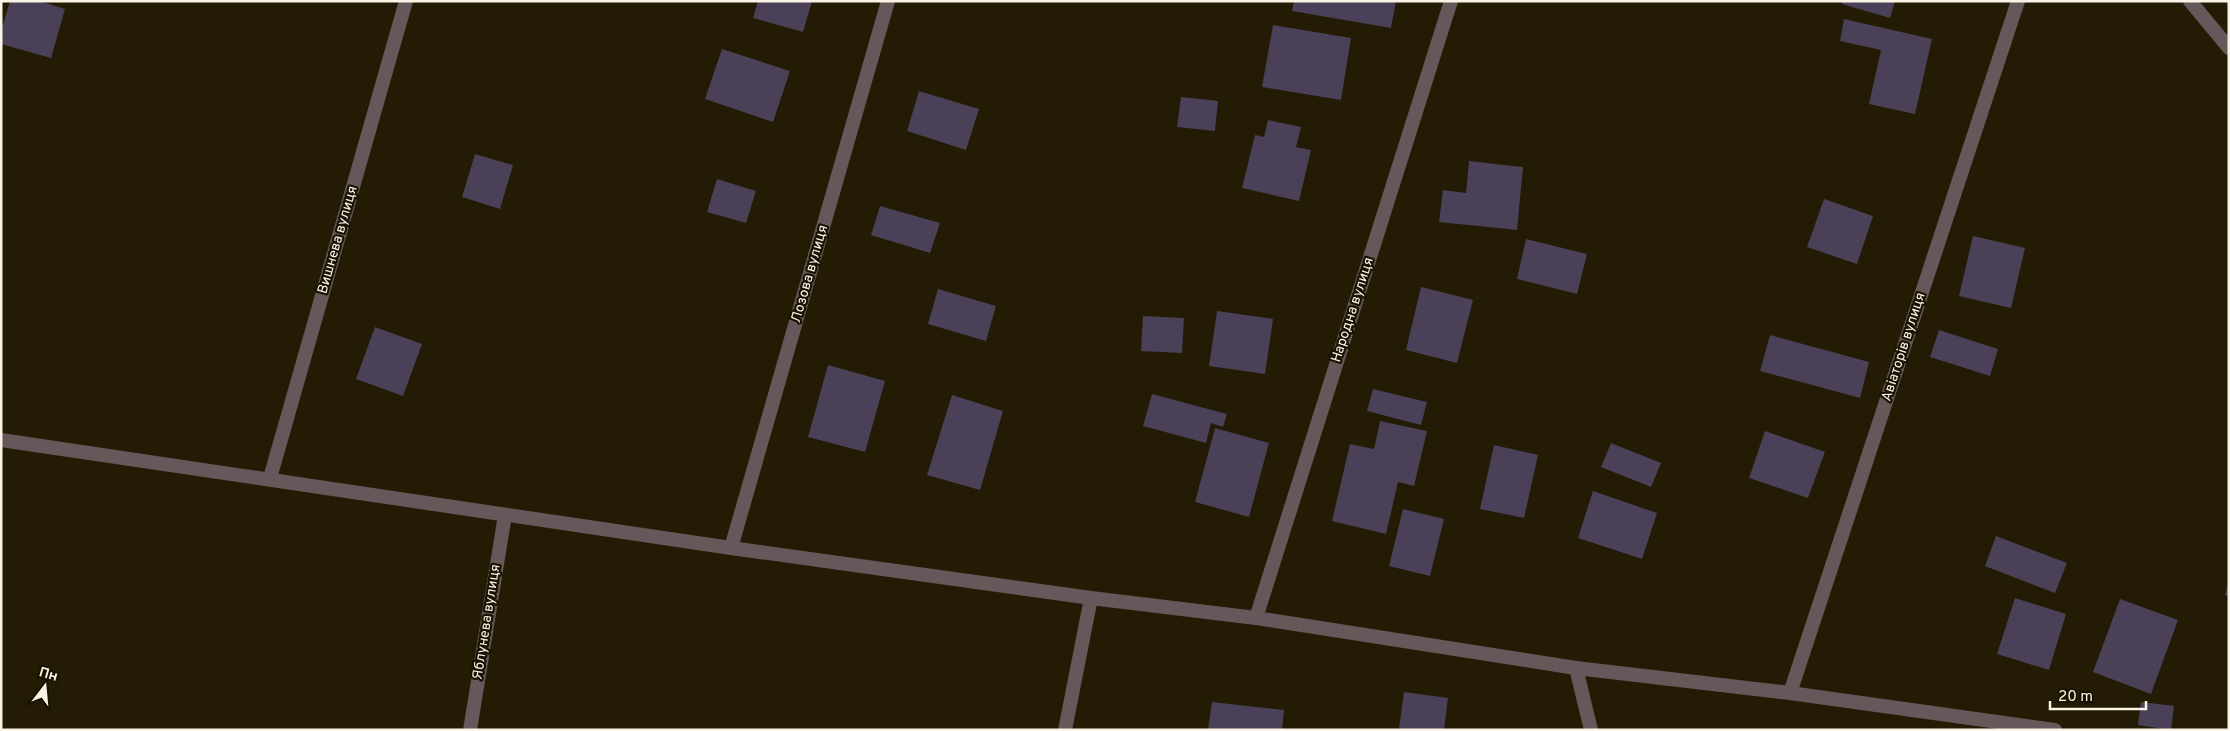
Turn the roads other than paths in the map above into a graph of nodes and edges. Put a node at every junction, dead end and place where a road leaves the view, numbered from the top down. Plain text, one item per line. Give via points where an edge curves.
1 (406, 1) edge
2 (888, 1) edge
3 (1451, 1) edge
4 (2018, 1) edge
5 (2190, 1) edge
6 (2229, 48) edge
7 (1, 440) edge
8 (270, 478) junction
9 (505, 515) junction
10 (731, 548) junction
11 (1090, 598) junction
12 (1256, 618) junction
13 (1576, 668) junction
14 (1790, 693) junction
15 (470, 730) edge
16 (1064, 730) edge
17 (1591, 730) edge
18 (2055, 730) edge

1 - 8 street, Вишнева вулиця
2 - 10 street, Лозова вулиця
3 - 12 street, Народна вулиця
4 - 14 street, Авіаторів вулиця
5 - 6 street
7 - 8 street
8 - 9 street
9 - 10 street
9 - 15 street, Яблунева вулиця
10 - 11 street
11 - 12 street
11 - 16 street
12 - 13 street
13 - 14 street
13 - 17 street
14 - 18 street

